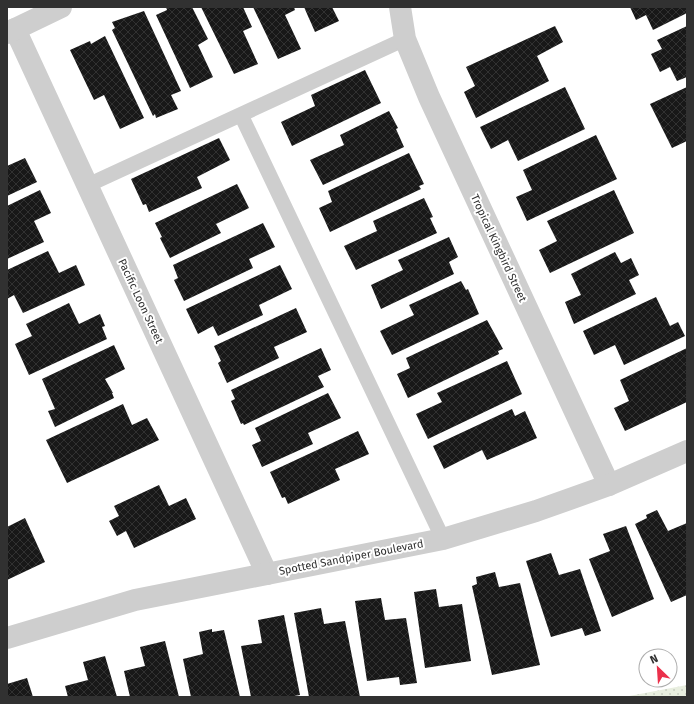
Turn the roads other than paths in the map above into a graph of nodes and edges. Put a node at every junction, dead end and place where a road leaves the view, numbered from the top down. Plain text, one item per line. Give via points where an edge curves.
1 (61, 7) edge
2 (400, 7) edge
3 (11, 31) edge
4 (405, 39) junction
5 (241, 115) junction
6 (88, 185) junction
7 (687, 451) edge
8 (609, 485) junction
9 (443, 539) junction
10 (267, 574) junction
11 (7, 638) edge

1 - 3 street
2 - 4 street, Tropical Kingbird Street
3 - 6 street, Pacific Loon Street
4 - 5 lane
4 - 8 street, Tropical Kingbird Street via 429,97
5 - 6 lane
5 - 9 lane
6 - 10 street, Pacific Loon Street
7 - 8 street, Spotted Sandpiper Boulevard
8 - 9 street, Spotted Sandpiper Boulevard via 536,511
9 - 10 street, Spotted Sandpiper Boulevard
10 - 11 street, Spotted Sandpiper Boulevard via 135,600

